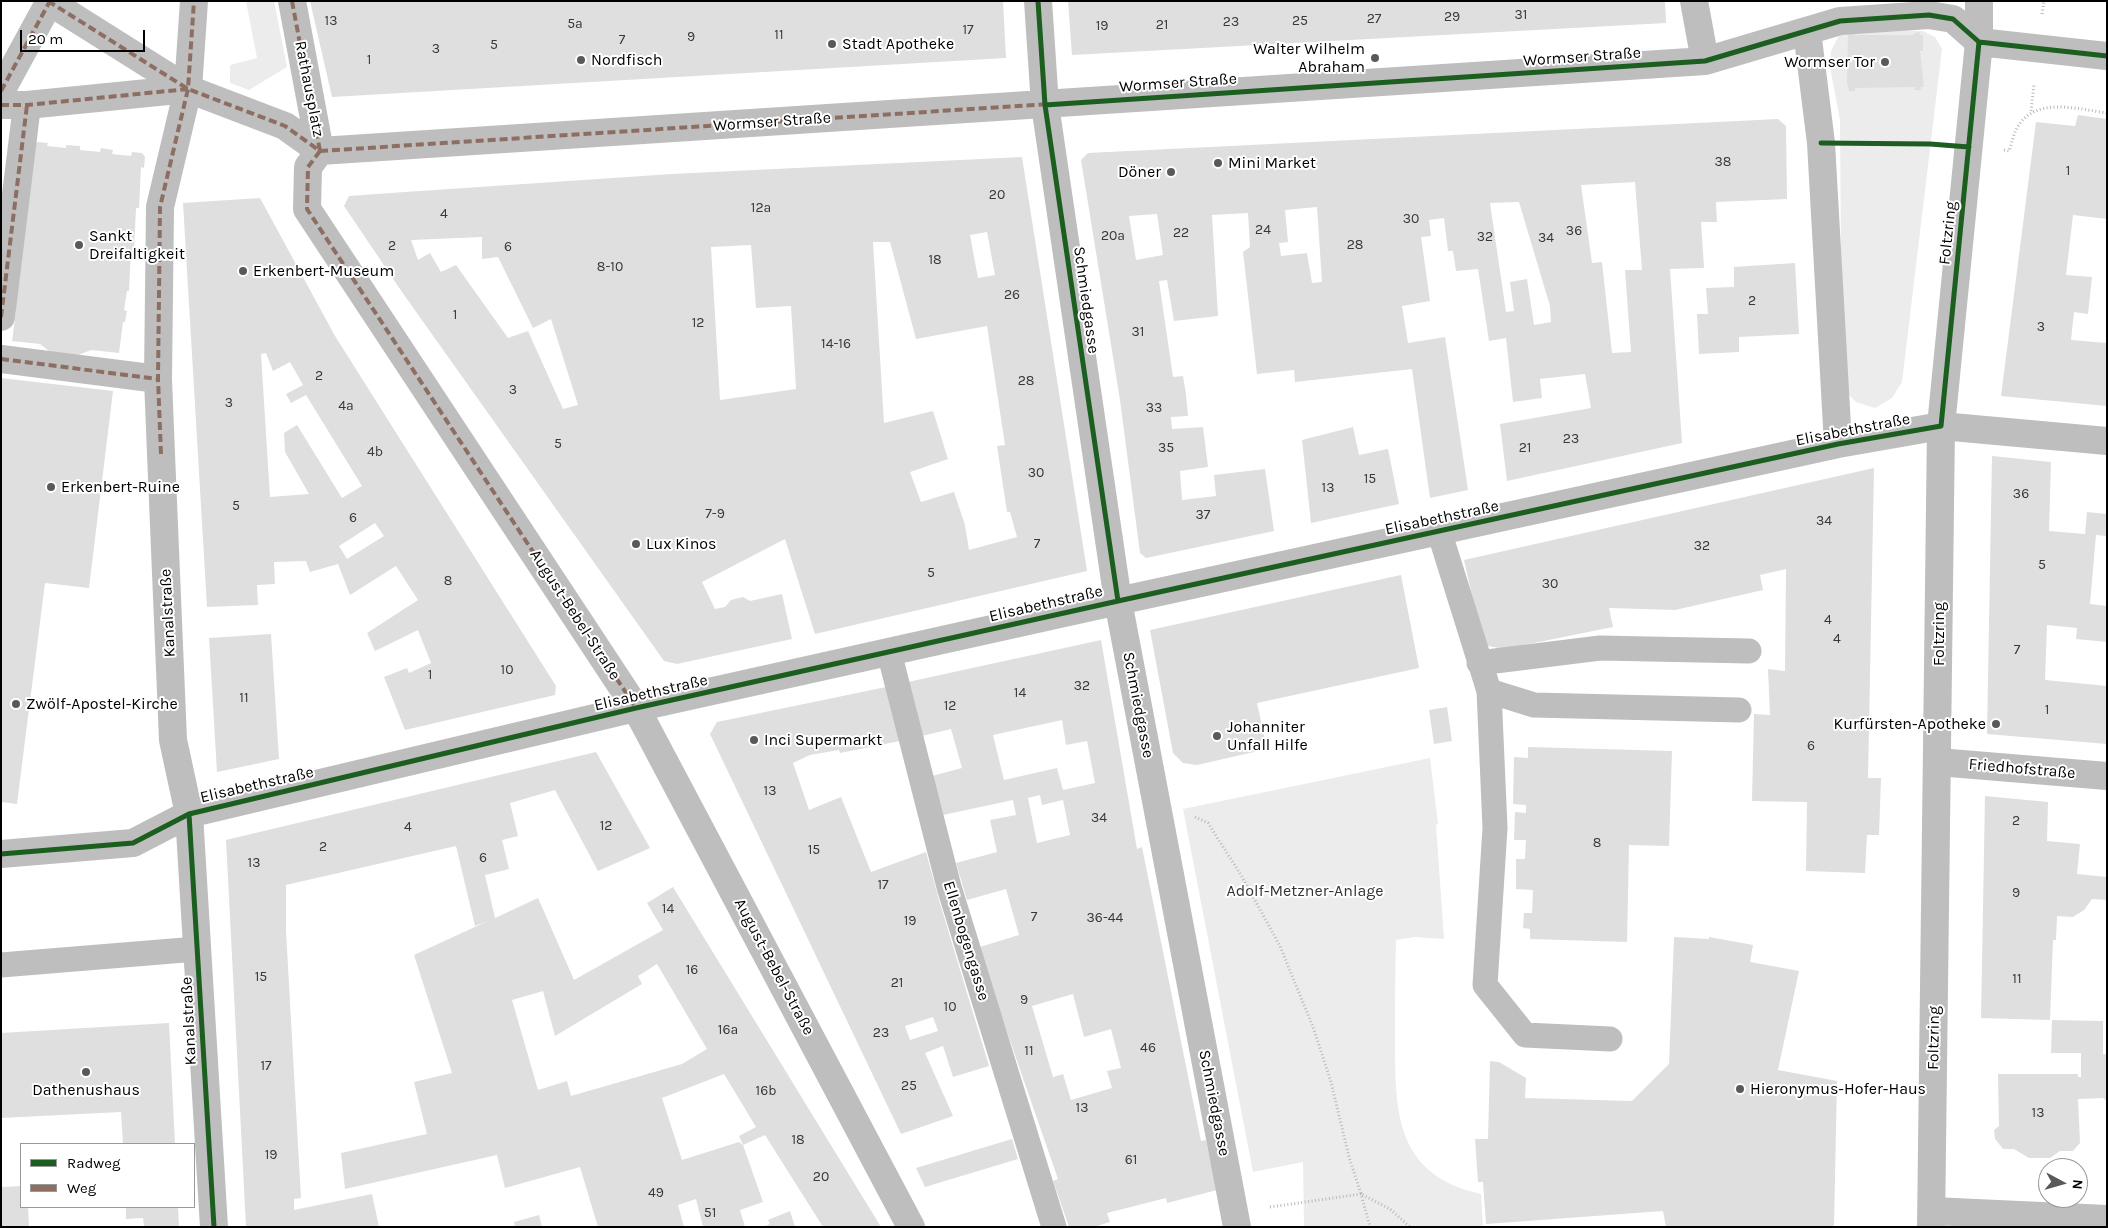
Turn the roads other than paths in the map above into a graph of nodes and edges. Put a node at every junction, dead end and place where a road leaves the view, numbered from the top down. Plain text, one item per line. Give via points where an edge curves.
1 (49, 1) edge
2 (194, 1) edge
3 (292, 1) edge
4 (1038, 1) edge
5 (1694, 1) edge
6 (1979, 1) edge
7 (1807, 31) junction
8 (1979, 42) junction
9 (2107, 56) edge
10 (1705, 61) junction
11 (188, 89) junction
12 (1, 91) edge
13 (14, 105) edge
14 (1045, 105) junction
15 (320, 151) junction
16 (1, 318) edge
17 (6, 360) edge
18 (158, 379) junction
19 (1941, 426) junction
20 (2107, 440) edge
21 (1838, 444) junction
22 (1439, 531) junction
23 (1118, 600) junction
24 (1749, 650) dead end
25 (889, 652) junction
26 (1479, 663) junction
27 (1489, 691) junction
28 (636, 708) junction
29 (1740, 710) dead end
30 (1938, 762) junction
31 (2107, 776) edge
32 (189, 814) junction
33 (1, 854) edge
34 (197, 949) junction
35 (1, 965) edge
36 (1610, 1039) dead end
37 (2107, 1218) edge
38 (1932, 1219) edge
39 (1236, 1220) edge
40 (214, 1227) edge
41 (911, 1227) edge
42 (1054, 1227) edge

1 - 11 street, Rathausplatz
1 - 12 street, Rathausplatz
2 - 11 street
3 - 15 street, Rathausplatz
4 - 14 street, Schmiedgasse
5 - 10 street
6 - 8 street, Foltzring
7 - 8 street, Wormser Straße via 1840,21 1929,15 1953,19
7 - 10 street, Wormser Straße
7 - 21 street via 1822,143
8 - 9 street
8 - 19 street, Foltzring
10 - 14 street, Wormser Straße
11 - 13 street, Rathausplatz
11 - 15 street, Rathausplatz via 284,126
11 - 18 street, Kanalstraße via 160,207
13 - 16 street, Rathausplatz
14 - 15 street, Wormser Straße
14 - 23 street, Schmiedgasse
15 - 28 street, August-Bebel-Straße via 308,167 306,209
17 - 18 street
18 - 32 street, Kanalstraße via 173,740
19 - 20 street, Elisabethstraße
19 - 21 street, Elisabethstraße
19 - 30 street, Foltzring
21 - 22 street, Elisabethstraße
22 - 23 street, Elisabethstraße
22 - 26 lane
23 - 25 street, Elisabethstraße
23 - 39 street, Schmiedgasse
24 - 26 lane via 1600,648
25 - 28 street, Elisabethstraße
25 - 42 lane, Ellenbogengasse via 949,887
26 - 27 lane
27 - 29 lane via 1534,705
27 - 36 lane via 1495,828 1484,985 1525,1035
28 - 32 street, Elisabethstraße
28 - 41 street, August-Bebel-Straße
30 - 31 street, Friedhofstraße
30 - 38 street, Foltzring
32 - 33 street, Elisabethstraße via 132,842
32 - 34 street, Kanalstraße
34 - 35 lane
34 - 40 street, Kanalstraße
37 - 38 street

